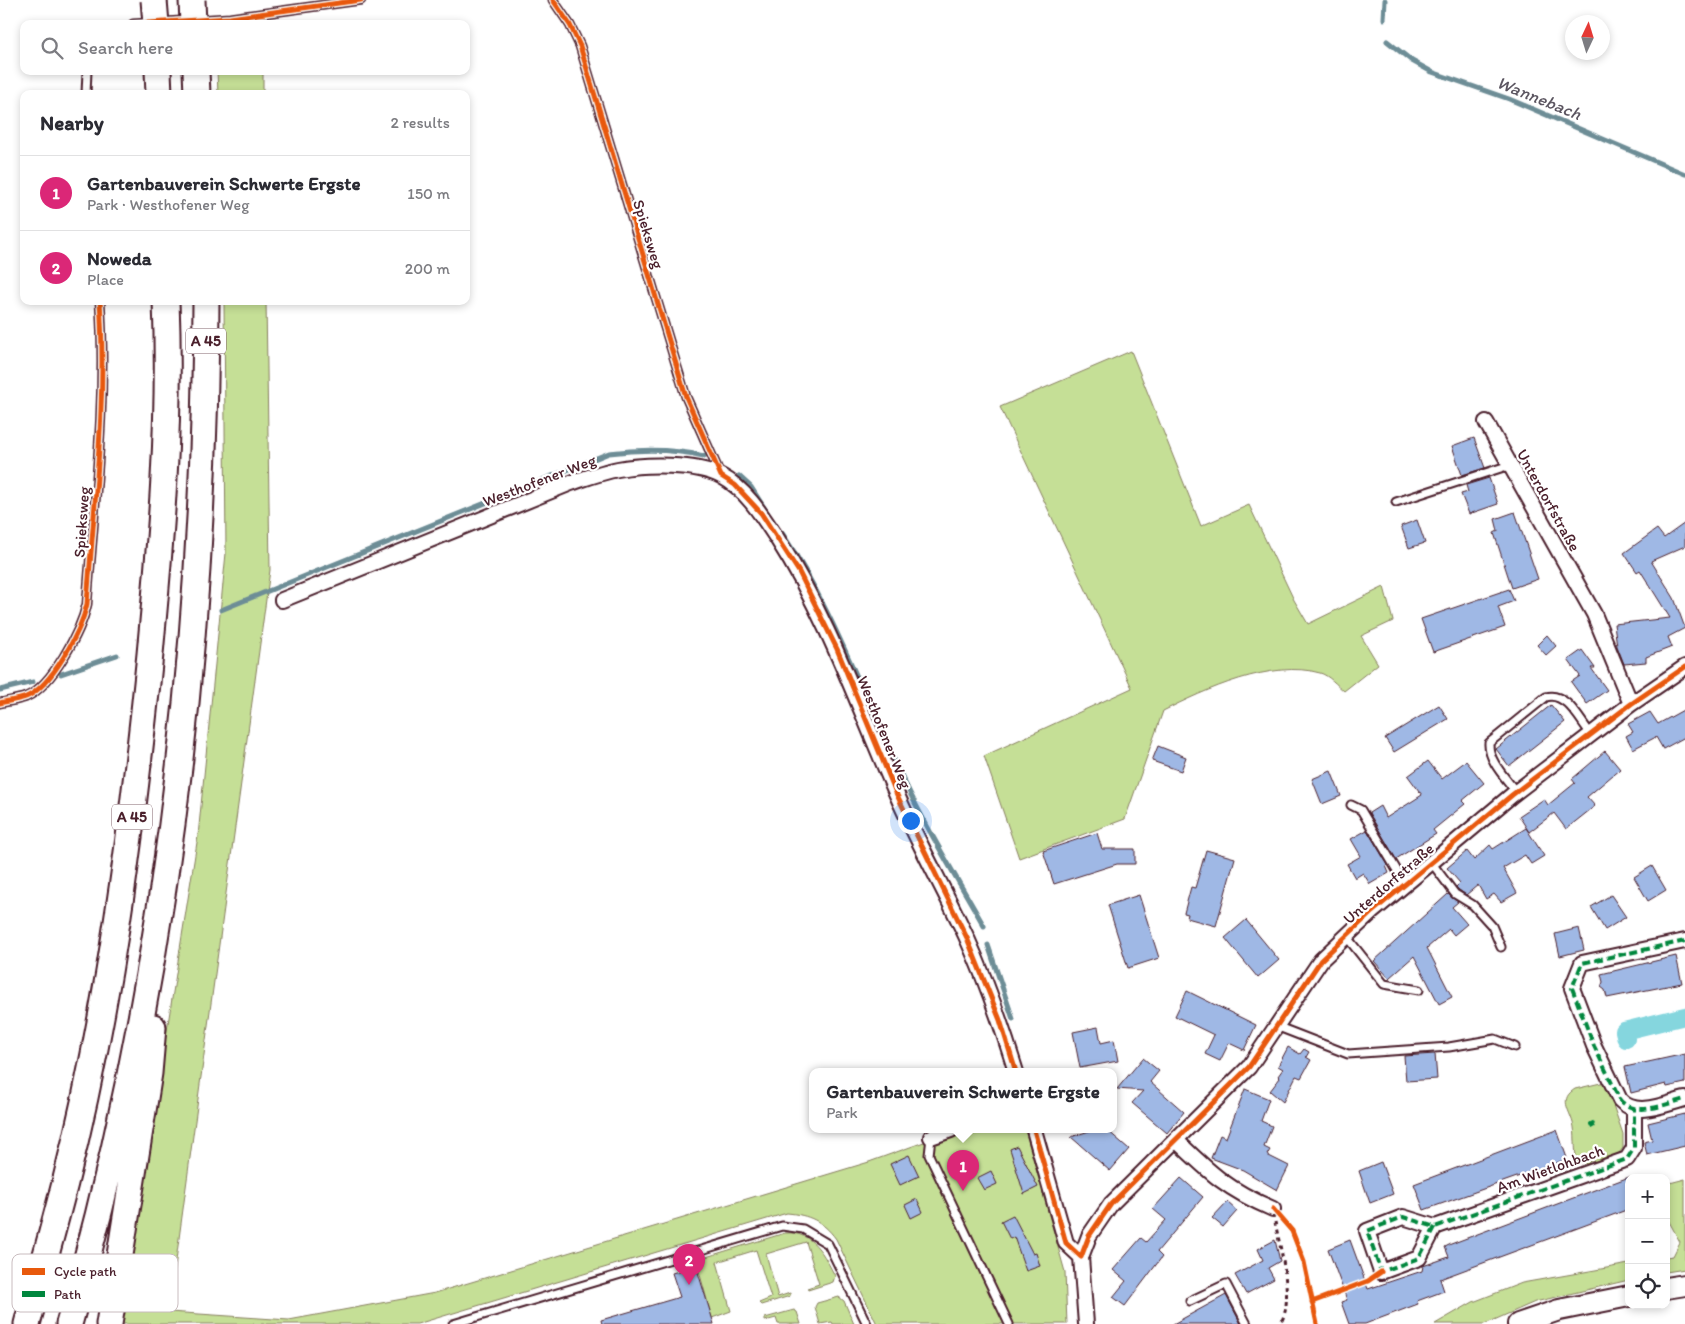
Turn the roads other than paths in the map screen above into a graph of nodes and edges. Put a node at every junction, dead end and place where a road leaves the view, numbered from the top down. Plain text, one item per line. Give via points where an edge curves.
1 (154, 0) edge
2 (192, 0) edge
3 (361, 0) edge
4 (553, 0) edge
5 (156, 20) edge
6 (194, 20) edge
7 (198, 20) edge
8 (87, 75) edge
9 (158, 75) edge
10 (196, 75) edge
11 (86, 90) edge
12 (159, 90) edge
13 (197, 90) edge
14 (100, 305) edge
15 (166, 305) edge
16 (206, 305) edge
17 (1486, 422) dead end
18 (1510, 465) junction
19 (721, 476) junction
20 (1396, 502) dead end
21 (282, 600) dead end
22 (1685, 667) edge
23 (0, 703) edge
24 (1631, 704) junction
25 (1591, 734) junction
26 (1516, 792) junction
27 (1351, 805) dead end
28 (1431, 862) junction
29 (164, 874) junction
30 (1405, 884) junction
31 (1346, 936) junction
32 (1685, 941) edge
33 (1501, 947) dead end
34 (1419, 990) dead end
35 (1276, 1026) junction
36 (1515, 1047) dead end
37 (1015, 1068) edge
38 (1685, 1099) edge
39 (1634, 1108) junction
40 (942, 1133) edge
41 (1035, 1133) edge
42 (931, 1137) joint
43 (1176, 1140) junction
44 (1273, 1209) road end
45 (1435, 1227) junction
46 (46, 1254) edge
47 (87, 1254) edge
48 (120, 1254) edge
49 (1081, 1257) junction
50 (1685, 1285) edge
51 (1670, 1287) edge
52 (1625, 1297) edge
53 (1190, 1301) dead end
54 (453, 1324) edge
55 (867, 1324) edge
56 (1009, 1324) edge
57 (1086, 1324) edge
58 (1247, 1324) edge
59 (1518, 1324) edge

1 - 5 highway, bridge
2 - 6 highway, bridge
3 - 7 lane
4 - 19 lane, Spieksweg via 570,24 580,46 686,397
8 - 11 lane
9 - 12 highway
10 - 13 highway
14 - 23 lane, Spieksweg via 102,365 96,481 83,622 41,687 27,696
15 - 46 highway, A 45 via 169,362 164,472 136,790 91,1062 66,1182
16 - 29 highway, A 45 via 201,512 190,675
17 - 18 street, Unterdorfstraße
18 - 20 lane
18 - 24 street, Unterdorfstraße via 1594,614
19 - 21 street, Westhofener Weg via 706,470 663,466 611,471 571,483
19 - 37 street, Westhofener Weg via 735,485 761,513 799,572 837,649 897,795 967,938 1000,1020
22 - 24 street, Unterdorfstraße
24 - 25 street, Unterdorfstraße
25 - 26 street, Unterdorfstraße
25 - 26 lane via 1563,698 1546,697 1489,743 1492,758
26 - 28 street, Unterdorfstraße
27 - 30 lane via 1361,810
28 - 30 street, Unterdorfstraße
28 - 33 lane via 1455,894 1474,905 1492,926
29 - 47 highway, A 45 via 115,1146
29 - 48 highway via 149,1073
30 - 31 street, Unterdorfstraße
31 - 34 lane via 1384,984
31 - 35 street, Unterdorfstraße via 1321,960
32 - 39 street via 1582,964 1572,988 1594,1046 1620,1100 1625,1106
35 - 36 lane via 1348,1054 1449,1047 1495,1039
35 - 43 street, Unterdorfstraße via 1249,1067
38 - 39 street via 1640,1110
39 - 45 street, Am Wietlohbach via 1634,1148 1627,1159
40 - 42 street
41 - 49 street via 1066,1243
42 - 56 lane via 929,1155
43 - 44 street via 1215,1178 1242,1196
43 - 49 street, Unterdorfstraße via 1111,1204 1089,1236
45 - 45 street via 1419,1258 1381,1272 1367,1231 1403,1217
49 - 57 street, Unterdorfstraße
50 - 51 main road
52 - 59 main road via 1560,1310
53 - 58 lane via 1226,1284
54 - 55 lane via 782,1226 803,1229 828,1244

